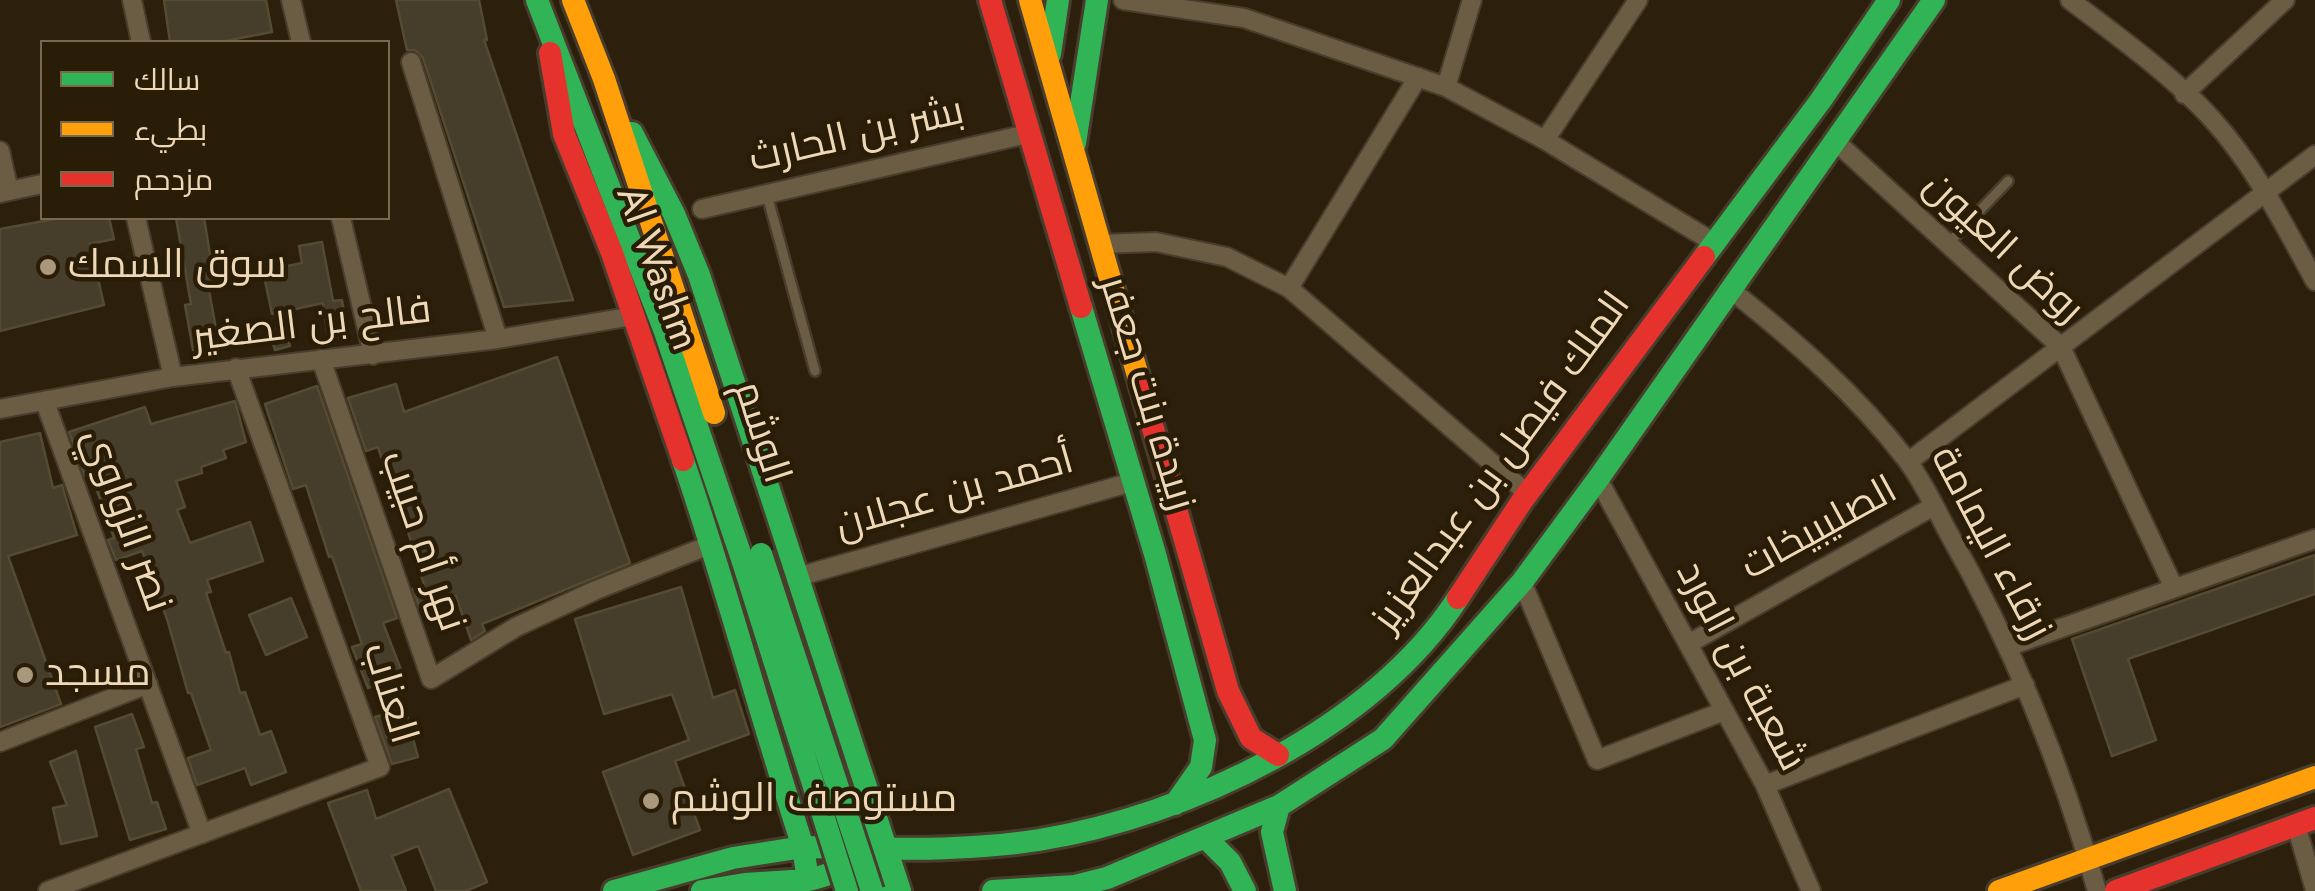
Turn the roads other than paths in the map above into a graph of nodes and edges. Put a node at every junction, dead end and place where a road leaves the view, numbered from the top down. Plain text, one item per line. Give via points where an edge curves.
1 (132, 0) edge
2 (291, 0) edge
3 (537, 0) edge
4 (573, 0) edge
5 (990, 0) edge
6 (1030, 0) edge
7 (1058, 0) edge
8 (1097, 0) edge
9 (1122, 0) edge
10 (1472, 0) edge
11 (1638, 0) edge
12 (1889, 0) edge
13 (1934, 0) edge
14 (2070, 0) edge
15 (2284, 0) edge
16 (547, 25) junction
17 (141, 40) edge
18 (301, 40) edge
19 (411, 62) dead end
20 (1048, 63) junction
21 (1418, 78) junction
22 (604, 79) junction
23 (1446, 88) junction
24 (2184, 94) junction
25 (1027, 134) junction
26 (1545, 140) junction
27 (1835, 141) junction
28 (0, 151) edge
29 (1074, 153) junction
30 (2315, 155) edge
31 (2008, 181) dead end
32 (40, 184) edge
33 (5, 192) edge
34 (767, 192) junction
35 (2266, 192) junction
36 (702, 209) dead end
37 (136, 220) edge
38 (341, 220) edge
39 (1713, 242) junction
40 (1099, 244) junction
41 (1948, 244) junction
42 (2315, 280) edge
43 (1289, 288) junction
44 (1730, 290) junction
45 (633, 316) junction
46 (498, 339) junction
47 (2061, 346) junction
48 (374, 354) junction
49 (320, 358) junction
50 (236, 368) junction
51 (815, 371) dead end
52 (173, 377) junction
53 (44, 402) junction
54 (0, 409) edge
55 (1908, 462) junction
56 (1598, 479) junction
57 (1132, 482) junction
58 (1528, 494) junction
59 (1934, 506) junction
60 (2315, 539) edge
61 (712, 544) junction
62 (751, 556) junction
63 (797, 576) junction
64 (1522, 582) junction
65 (2174, 588) junction
66 (1688, 644) junction
67 (2006, 647) junction
68 (833, 682) junction
69 (148, 684) junction
70 (2025, 686) junction
71 (1228, 691) junction
72 (757, 705) junction
73 (1197, 709) junction
74 (1724, 711) junction
75 (0, 742) edge
76 (1278, 755) junction
77 (2315, 777) edge
78 (1764, 786) junction
79 (1175, 804) junction
80 (1278, 806) junction
81 (2306, 822) edge
82 (202, 834) junction
83 (1206, 838) junction
84 (804, 847) junction
85 (870, 852) junction
86 (2088, 859) junction
87 (810, 886) edge
88 (1284, 886) edge
89 (1076, 888) edge
90 (2315, 890) edge
91 (48, 891) edge
92 (614, 891) edge
93 (702, 891) edge
94 (847, 891) edge
95 (870, 891) edge
96 (892, 891) edge
97 (900, 891) edge
98 (993, 891) edge
99 (1246, 891) edge
100 (1810, 891) edge
101 (1998, 891) edge
102 (2098, 891) edge
103 (2116, 891) edge

1 - 17 street
2 - 18 street
3 - 16 street, الوشم
4 - 22 street, الوشم
5 - 25 street, زبيدة بنت جعفر
6 - 20 street, زبيدة بنت جعفر
7 - 20 street
8 - 29 street
9 - 21 street via 1244,18
10 - 23 street
11 - 26 street
12 - 39 street, الملك فيصل بن عبدالعزيز via 1836,82
13 - 27 street, الملك فيصل بن عبدالعزيز
14 - 24 street
15 - 24 street
16 - 45 street, Al Washm via 564,134
16 - 62 street, الوشم
19 - 46 street
20 - 29 street, زبيدة بنت جعفر
21 - 23 street
21 - 43 street
22 - 62 street, الوشم
22 - 63 street, Al Washm via 699,274
23 - 26 street
24 - 35 street via 2211,118
25 - 34 street, بشر بن الحارث
25 - 57 street, زبيدة بنت جعفر
26 - 39 street
27 - 41 street, روض العيون
27 - 44 street, الملك فيصل بن عبدالعزيز
28 - 33 street
29 - 40 street, زبيدة بنت جعفر
30 - 35 street
31 - 41 lane
32 - 33 street
34 - 36 street, بشر بن الحارث
34 - 51 lane
35 - 42 street
35 - 47 street
37 - 52 street
38 - 48 street
39 - 58 street, الملك فيصل بن عبدالعزيز
40 - 43 street via 1156,242 1228,256
40 - 71 street, زبيدة بنت جعفر
41 - 47 street, روض العيون
43 - 58 street
44 - 55 street, زرقاء اليمامة via 1849,393
44 - 56 street, الملك فيصل بن عبدالعزيز
45 - 46 street, فالح بن الصغير
45 - 61 street, Al Washm
46 - 48 street, فالح بن الصغير
47 - 55 street
47 - 65 street, روض العيون
48 - 49 street, فالح بن الصغير
49 - 50 street, فالح بن الصغير
49 - 61 street, نهر أم حبيب via 431,679 516,627
50 - 52 street, فالح بن الصغير
50 - 82 street, العناب via 380,768
52 - 53 street, فالح بن الصغير
53 - 54 street, فالح بن الصغير
53 - 69 street, نصر الزواوي
55 - 59 street, زرقاء اليمامة
56 - 64 street, الملك فيصل بن عبدالعزيز
56 - 66 street, شعبة بن الورد
57 - 63 street, أحمد بن عجلان
57 - 73 street, زبيدة بنت جعفر
58 - 76 street, الملك فيصل بن عبدالعزيز via 1438,627 1366,700
59 - 66 street, الصليبيخات
59 - 67 street, زرقاء اليمامة
60 - 65 street
61 - 72 street, Al Washm
62 - 94 street, الوشم, bridge
62 - 95 street, الوشم, bridge
63 - 68 street, Al Washm
64 - 74 street via 1598,760
64 - 80 street, الملك فيصل بن عبدالعزيز via 1383,739
65 - 67 street
66 - 74 street, شعبة بن الورد
67 - 70 street, زرقاء اليمامة
68 - 72 street via 834,708 820,730 807,735 770,728
68 - 85 street, Al Washm via 874,810
69 - 75 street
69 - 82 street, نصر الزواوي
70 - 78 street
70 - 86 street, زرقاء اليمامة
71 - 73 street via 1220,717 1204,717
71 - 76 street, زبيدة بنت جعفر via 1246,736
72 - 84 street, Al Washm
73 - 79 street, زبيدة بنت جعفر via 1206,752
74 - 78 street, شعبة بن الورد
76 - 79 street, الملك فيصل بن عبدالعزيز
77 - 86 street
78 - 100 street, شعبة بن الورد
79 - 85 street, الملك فيصل بن عبدالعزيز via 1039,840
80 - 83 street, الملك فيصل بن عبدالعزيز
80 - 88 street via 1272,832
81 - 90 street
81 - 103 street
82 - 91 street, العناب
83 - 89 street, الملك فيصل بن عبدالعزيز
83 - 99 street via 1230,859
84 - 85 street, الملك فيصل بن عبدالعزيز
84 - 87 street, Al Washm
84 - 92 street via 733,858
85 - 87 street
85 - 96 street via 872,868
85 - 97 street, Al Washm
86 - 101 street
86 - 102 street, زرقاء اليمامة
87 - 93 street via 744,884
87 - 95 street
88 - 99 street via 1276,874 1260,870
89 - 98 street, الملك فيصل بن عبدالعزيز

